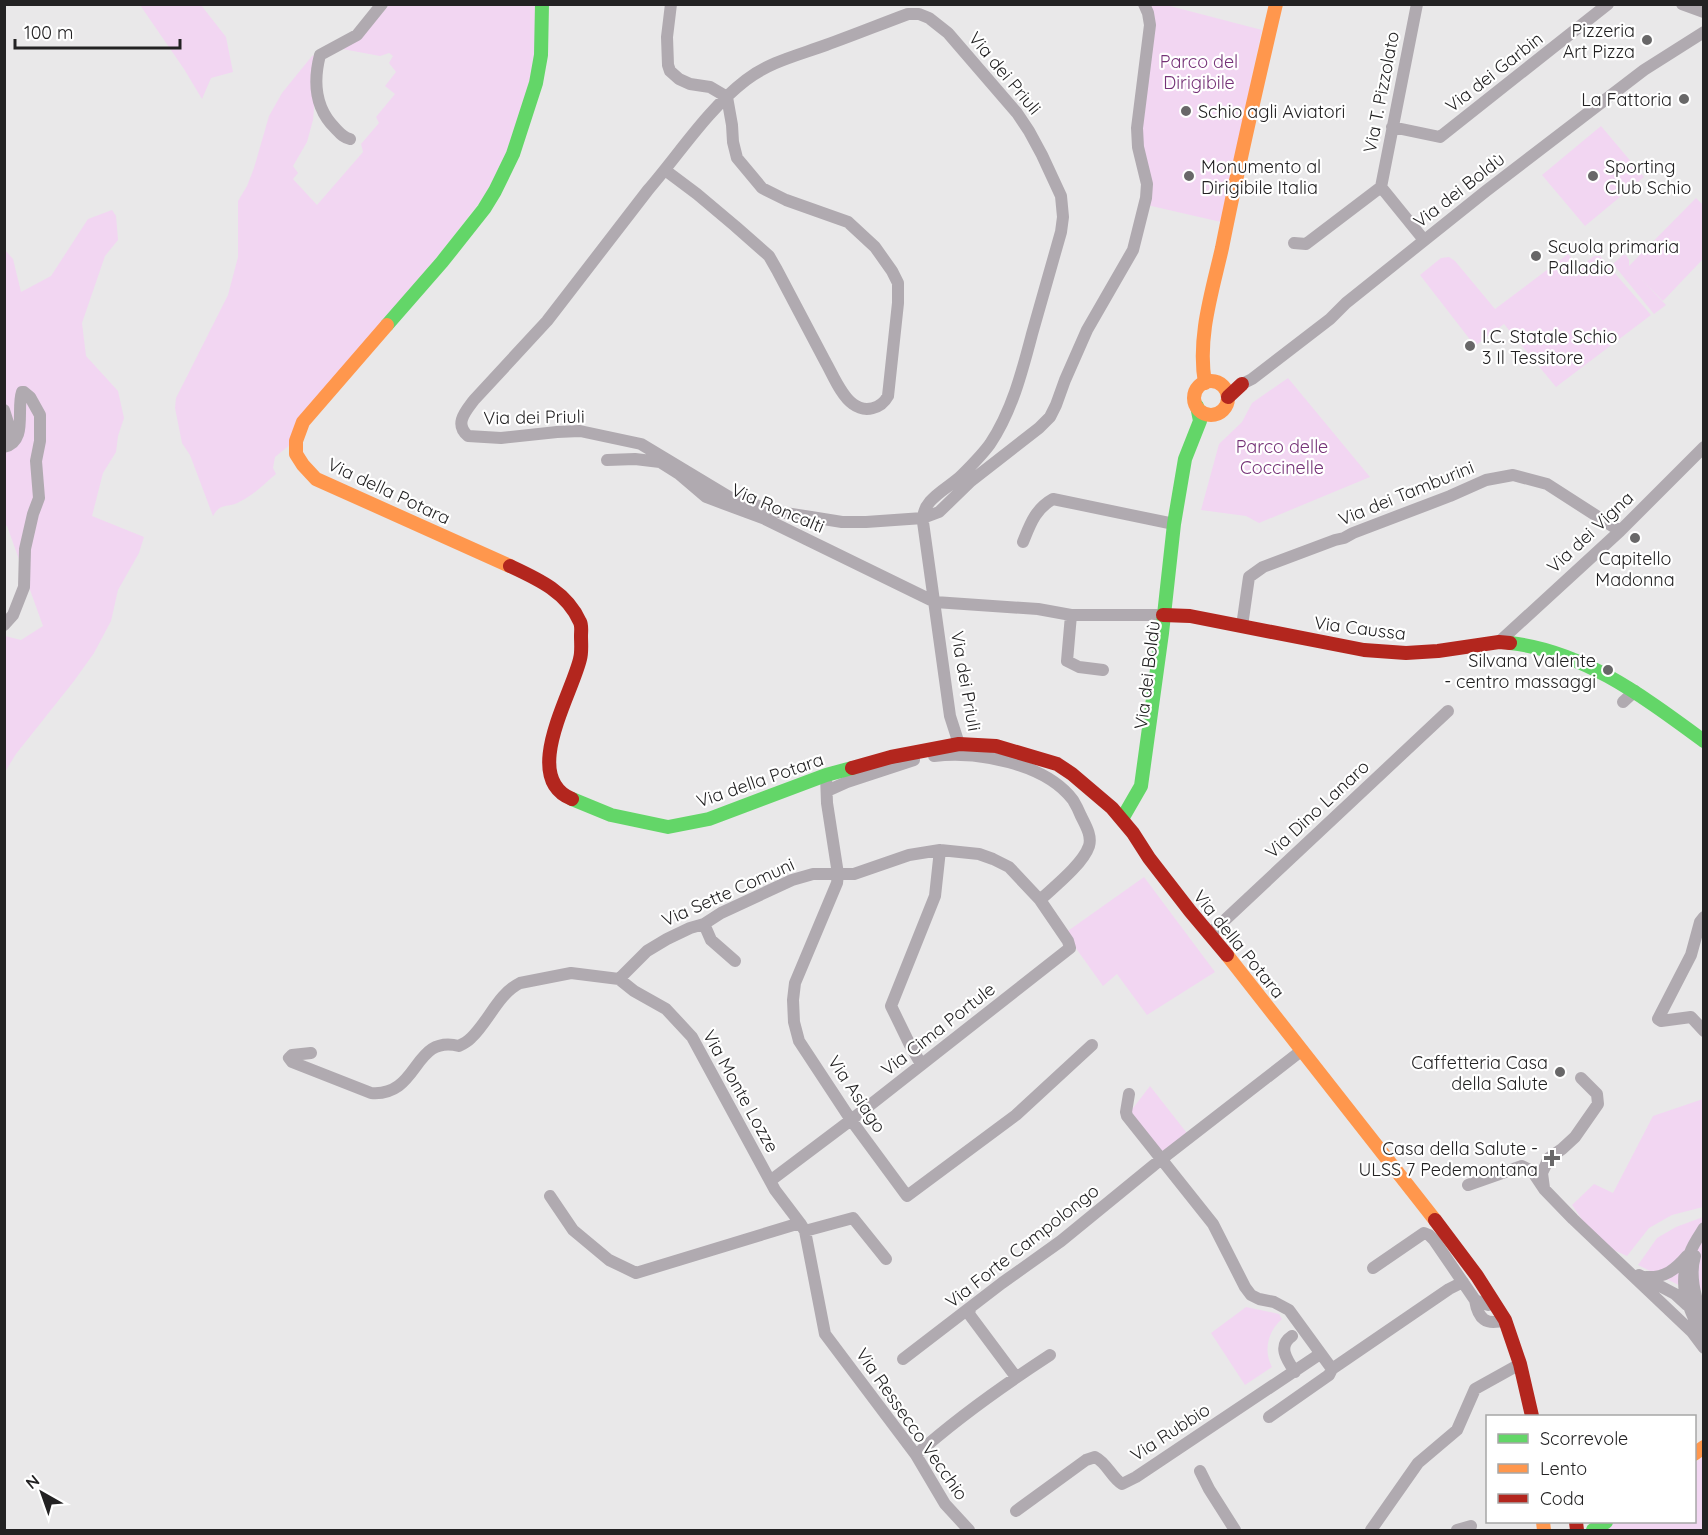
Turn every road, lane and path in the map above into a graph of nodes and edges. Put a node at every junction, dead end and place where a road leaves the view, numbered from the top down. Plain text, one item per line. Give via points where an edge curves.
1 (382, 4) edge
2 (542, 4) edge
3 (671, 4) edge
4 (1144, 4) edge
5 (1276, 4) edge
6 (1417, 4) edge
7 (1608, 4) edge
8 (1682, 4) edge
9 (1704, 12) edge
10 (1704, 32) edge
11 (727, 97) junction
12 (1392, 127) junction
13 (350, 138) dead end
14 (665, 170) junction
15 (1381, 188) junction
16 (1424, 240) junction
17 (1294, 243) dead end
18 (1242, 384) joint
19 (1218, 387) junction
20 (1197, 406) junction
21 (4, 410) edge
22 (1223, 410) junction
23 (4, 437) edge
24 (1191, 441) junction
25 (4, 447) edge
26 (1704, 447) edge
27 (607, 460) dead end
28 (923, 518) junction
29 (1174, 531) junction
30 (1620, 531) junction
31 (1023, 542) dead end
32 (934, 602) junction
33 (1071, 615) junction
34 (1168, 615) junction
35 (4, 625) edge
36 (1242, 626) junction
37 (1499, 642) junction
38 (1103, 670) dead end
39 (1635, 691) junction
40 (1623, 702) dead end
41 (1448, 711) dead end
42 (1704, 741) edge
43 (959, 744) junction
44 (826, 775) junction
45 (827, 790) junction
46 (1128, 815) junction
47 (1133, 833) joint
48 (940, 850) junction
49 (838, 874) junction
50 (1040, 900) junction
51 (1704, 917) edge
52 (704, 924) junction
53 (1210, 934) junction
54 (1070, 948) joint
55 (735, 961) dead end
56 (619, 979) junction
57 (1704, 1013) edge
58 (1691, 1017) junction
59 (1704, 1031) edge
60 (1092, 1045) dead end
61 (1301, 1051) junction
62 (311, 1053) dead end
63 (921, 1064) junction
64 (1581, 1078) dead end
65 (1129, 1094) dead end
66 (851, 1120) junction
67 (1162, 1160) junction
68 (770, 1181) junction
69 (1468, 1185) dead end
70 (1545, 1189) junction
71 (550, 1196) dead end
72 (802, 1227) junction
73 (1702, 1230) edge
74 (1690, 1252) junction
75 (886, 1259) dead end
76 (1625, 1267) junction
77 (1373, 1268) dead end
78 (1642, 1276) junction
79 (1463, 1282) junction
80 (1475, 1300) junction
81 (1495, 1303) junction
82 (1687, 1305) junction
83 (970, 1309) junction
84 (1505, 1320) junction
85 (1704, 1325) edge
86 (1292, 1336) dead end
87 (1704, 1339) edge
88 (1704, 1348) edge
89 (1050, 1354) dead end
90 (1320, 1354) junction
91 (903, 1359) dead end
92 (1520, 1364) junction
93 (1332, 1369) junction
94 (1294, 1372) junction
95 (1016, 1377) junction
96 (1532, 1415) edge
97 (1269, 1417) dead end
98 (915, 1455) junction
99 (1200, 1471) dead end
100 (1016, 1511) dead end
101 (1471, 1526) dead end
102 (969, 1530) edge
103 (1235, 1530) edge
104 (1371, 1530) edge
105 (1457, 1530) edge

1 - 13 street via 362,31 320,55 318,63 317,97 322,112 340,134
2 - 44 street, Via della Potara via 536,83 513,154 495,192 442,262 309,414 297,435 295,453 316,479 540,580 570,606 580,624 581,657 554,731 548,768 561,795 611,815 668,827 709,819
3 - 11 street via 667,37 670,71 679,79 710,87
4 - 28 street via 1150,25 1137,128 1147,184 1133,250 1087,330 1050,417 939,512
5 - 19 street via 1204,333 1202,366
6 - 12 street, Via T. Pizzolato
7 - 12 street, Via dei Garbin via 1440,137
8 - 9 street
10 - 16 street, Via dei Boldù via 1644,70
11 - 14 street, Via dei Priuli
11 - 14 street via 737,158 762,188 848,222 875,247 892,271 898,283 898,303 885,402 877,408 851,403 768,256
11 - 28 street, Via dei Priuli via 767,66 908,14 919,14 948,33 1002,94 1042,155 1061,196 1063,217 1019,381 1007,415 989,446 932,499
12 - 15 street, Via T. Pizzolato
14 - 28 street, Via dei Priuli via 547,321 474,400 461,429 468,436 501,438 580,431 641,444 729,497 779,512 842,522
15 - 16 street
15 - 17 street via 1306,244
16 - 18 street, Via dei Boldù via 1330,320
18 - 19 street, Via dei Boldù
19 - 20 street, Via dei Boldù via 1197,390
19 - 22 street, Via dei Boldù via 1227,405
20 - 22 street via 1208,414
20 - 24 street, Via dei Boldù via 1200,421
21 - 23 street via 9,426
22 - 24 street, Via dei Boldù
24 - 29 street, Via dei Boldù
25 - 35 street via 10,446 18,435 19,399 24,392 40,415 36,461 39,498 25,549 24,587 14,615
26 - 30 street, Via dei Vigna
27 - 32 street, Via Roncalti via 660,462 706,497 765,519
28 - 32 street, Via dei Priuli
29 - 31 street via 1053,499 1043,504
29 - 34 street, Via dei Boldù
30 - 36 street, Via dei Tamburini via 1547,484 1513,475 1486,480 1263,567 1249,577
30 - 37 street, Via dei Vigna
32 - 33 street, Via Caussa
32 - 43 street, Via dei Priuli via 950,717
33 - 34 street, Via Caussa
33 - 38 street via 1067,661
34 - 36 street, Via Caussa
34 - 46 street, Via dei Boldù via 1162,633 1141,786
36 - 37 street, Via Caussa via 1385,652 1438,651
37 - 39 street, Via Caussa via 1565,654
39 - 40 street
39 - 42 street, Via Caussa
41 - 53 street, Via Dino Lanaro
43 - 44 street, Via della Potara
43 - 46 street, Via della Potara via 996,746 1057,764 1112,808
44 - 45 street, Via Asiago
45 - 49 street, Via Asiago
45 - 50 street via 919,758 939,755 985,757 1041,775 1073,800 1090,836 1089,848 1075,868
46 - 47 street, Via dei Boldù via 1135,821
47 - 53 street, Via della Potara
48 - 49 street, Via Sette Comuni via 909,855 854,874
48 - 50 street, Via Sette Comuni via 979,854 1001,863
48 - 63 street via 935,896 891,1006
49 - 52 street, Via Sette Comuni via 813,874 792,880
49 - 66 street, Via Asiago via 795,983 794,1022 800,1041
50 - 54 street, Via Sette Comuni
51 - 58 street via 1691,955 1658,1019
52 - 55 street via 711,940
52 - 56 street, Via Sette Comuni via 647,951
53 - 61 street, Via della Potara
54 - 63 street, Via Cima Portule
56 - 62 street, Via Monte Lozze via 571,973 520,983 512,987 471,1038 459,1046 438,1045 429,1050 402,1083 389,1092 371,1093 289,1058
56 - 68 street, Via Monte Lozze via 666,1009 692,1037
57 - 58 street
58 - 59 street
60 - 66 street, Via Asiago via 1016,1115 907,1196
61 - 67 street, Via Forte Campolongo
61 - 81 street, Via della Potara via 1408,1184
63 - 66 street, Via Cima Portule
64 - 70 street via 1597,1094 1598,1104 1575,1137 1549,1158 1542,1173
65 - 67 street via 1127,1116
66 - 68 street, Via Cima Portule
67 - 83 street, Via Forte Campolongo
67 - 90 street via 1213,1224 1251,1295 1289,1310
68 - 72 street, Via Monte Lozze
69 - 70 street via 1522,1166 1532,1171
70 - 76 street
71 - 72 street via 573,1230 609,1260 636,1273
72 - 75 street via 853,1218
72 - 98 street, Via Ressecco Vecchio via 825,1334
73 - 74 street
73 - 85 street via 1693,1262 1693,1285
74 - 78 street via 1670,1272
74 - 82 street via 1683,1281
76 - 78 street
76 - 88 street
77 - 79 street via 1424,1233 1434,1240
78 - 82 street
79 - 80 street
79 - 93 street
80 - 81 street via 1488,1305
80 - 84 street via 1485,1321
81 - 84 street, Via della Potara
82 - 87 street
83 - 91 street, Via Forte Campolongo
83 - 95 street via 969,1314
84 - 92 street, Via della Potara
86 - 94 street via 1283,1351
89 - 95 street
90 - 93 street
90 - 94 street, Via Rubbio
92 - 96 street, Via della Potara
92 - 104 street via 1475,1389 1456,1430 1418,1462
93 - 97 street
94 - 100 street, Via Rubbio via 1122,1484 1095,1457
95 - 98 street
98 - 102 street, Via Ressecco Vecchio via 945,1504
99 - 103 street
101 - 105 street

